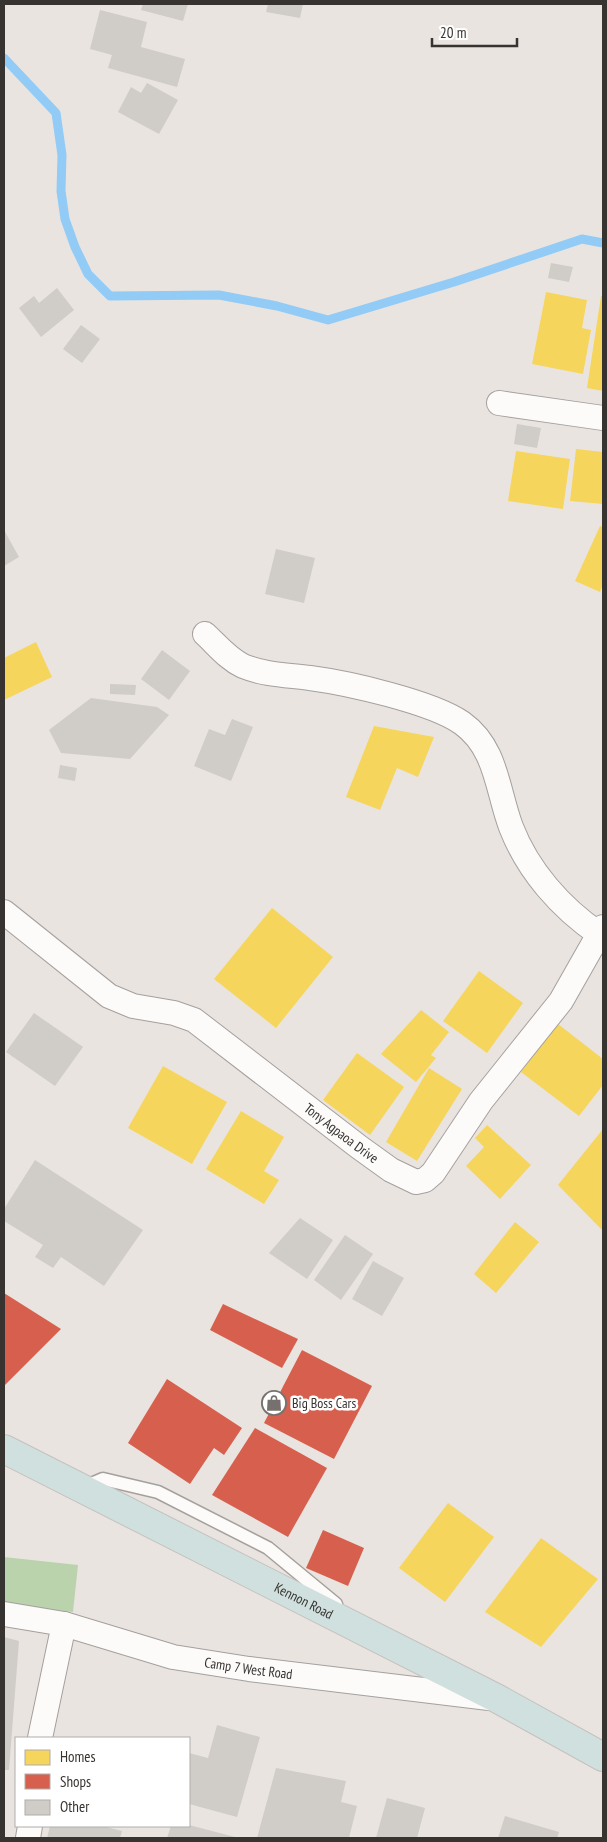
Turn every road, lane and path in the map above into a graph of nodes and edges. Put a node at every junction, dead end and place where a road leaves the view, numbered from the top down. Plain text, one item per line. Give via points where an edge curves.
1 (498, 404) dead end
2 (603, 418) edge
3 (205, 634) dead end
4 (4, 912) edge
5 (601, 930) edge
6 (4, 1449) edge
7 (4, 1614) edge
8 (64, 1624) junction
9 (498, 1699) junction
10 (40, 1737) edge
11 (603, 1757) edge

1 - 2 street
3 - 5 street via 228,656 260,672 342,684 392,696 446,713 473,731 495,766 511,827 526,858 574,917
4 - 5 street, Tony Agpaoa Drive via 109,996 133,1006 194,1020 375,1158 416,1182 425,1180 432,1173 481,1101 561,1001
6 - 9 highway, Kennon Road
7 - 8 street, Camp 7 West Road
8 - 9 street, Camp 7 West Road via 173,1657
8 - 10 street
9 - 11 highway, Kennon Road

